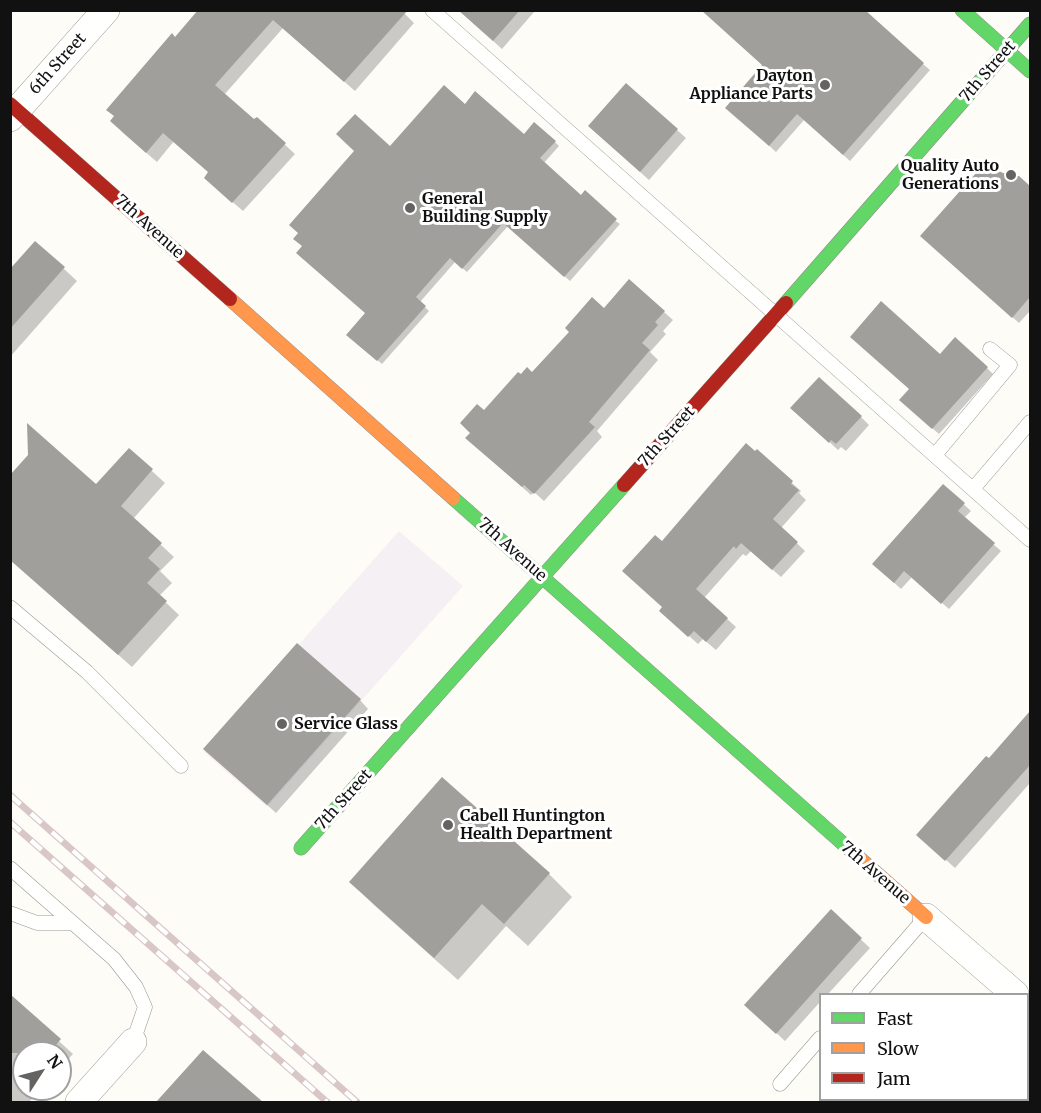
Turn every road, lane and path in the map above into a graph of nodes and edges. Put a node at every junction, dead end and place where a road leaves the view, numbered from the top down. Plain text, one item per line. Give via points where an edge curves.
1 (106, 10) edge
2 (432, 10) edge
3 (962, 10) edge
4 (1030, 24) edge
5 (1007, 50) junction
6 (1030, 71) edge
7 (13, 111) edge
8 (776, 314) junction
9 (990, 349) dead end
10 (1030, 422) edge
11 (935, 454) junction
12 (973, 489) junction
13 (1030, 540) edge
14 (543, 577) junction
15 (10, 607) edge
16 (181, 766) dead end
17 (301, 848) dead end
18 (10, 868) edge
19 (10, 913) edge
20 (926, 917) junction
21 (72, 923) junction
22 (860, 993) edge
23 (1014, 993) edge
24 (819, 1039) edge
25 (133, 1042) joint
26 (780, 1084) dead end
27 (79, 1102) edge

1 - 7 street, 6th Street
2 - 8 lane
3 - 5 street
4 - 5 street, 7th Street
5 - 6 street
5 - 8 street, 7th Street
7 - 14 street, 7th Avenue
8 - 11 lane
8 - 14 street, 7th Street
9 - 11 lane via 1010,365
10 - 12 lane
11 - 12 lane
12 - 13 lane
14 - 17 street, 7th Street
14 - 20 street, 7th Avenue
15 - 16 lane via 87,672
18 - 21 lane
19 - 21 lane via 37,923
20 - 22 lane
20 - 23 street, 7th Avenue
21 - 25 lane via 114,960 136,987 145,1007
24 - 26 lane
25 - 27 street

